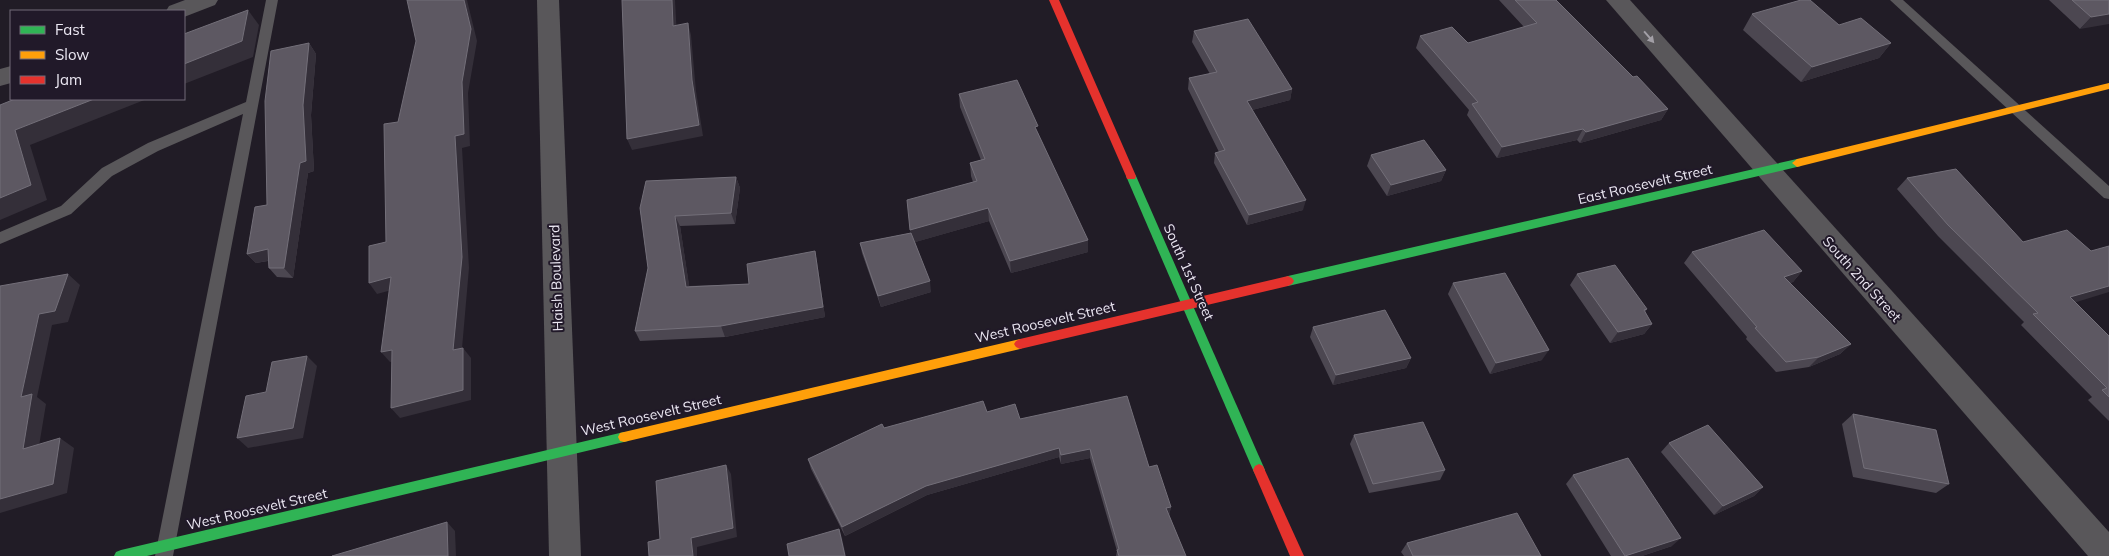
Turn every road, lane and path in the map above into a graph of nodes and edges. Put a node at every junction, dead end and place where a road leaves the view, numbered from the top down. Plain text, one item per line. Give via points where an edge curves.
1 (208, 0) edge
2 (272, 0) edge
3 (548, 0) edge
4 (1054, 0) edge
5 (1617, 0) edge
6 (1896, 0) edge
7 (181, 10) edge
8 (2109, 86) edge
9 (251, 105) junction
10 (2015, 109) junction
11 (1767, 171) junction
12 (2109, 194) edge
13 (0, 238) edge
14 (1187, 304) junction
15 (561, 452) junction
16 (165, 551) edge
17 (121, 556) edge
18 (565, 556) edge
19 (1297, 556) edge
20 (2109, 556) edge

1 - 7 street
2 - 9 lane
3 - 15 street, Haish Boulevard
4 - 14 street, South 1st Street
5 -> 11 street, South 2nd Street
6 - 10 lane
8 - 10 street, East Roosevelt Street
9 - 13 lane via 153,147 107,172 66,210
9 - 16 lane
10 - 11 street, East Roosevelt Street
10 - 12 lane
11 - 14 street, East Roosevelt Street
11 - 20 street, South 2nd Street
14 - 15 street, West Roosevelt Street
14 - 19 street, South 1st Street
15 - 16 street, West Roosevelt Street
15 - 18 street, Haish Boulevard
16 - 17 street, West Roosevelt Street

